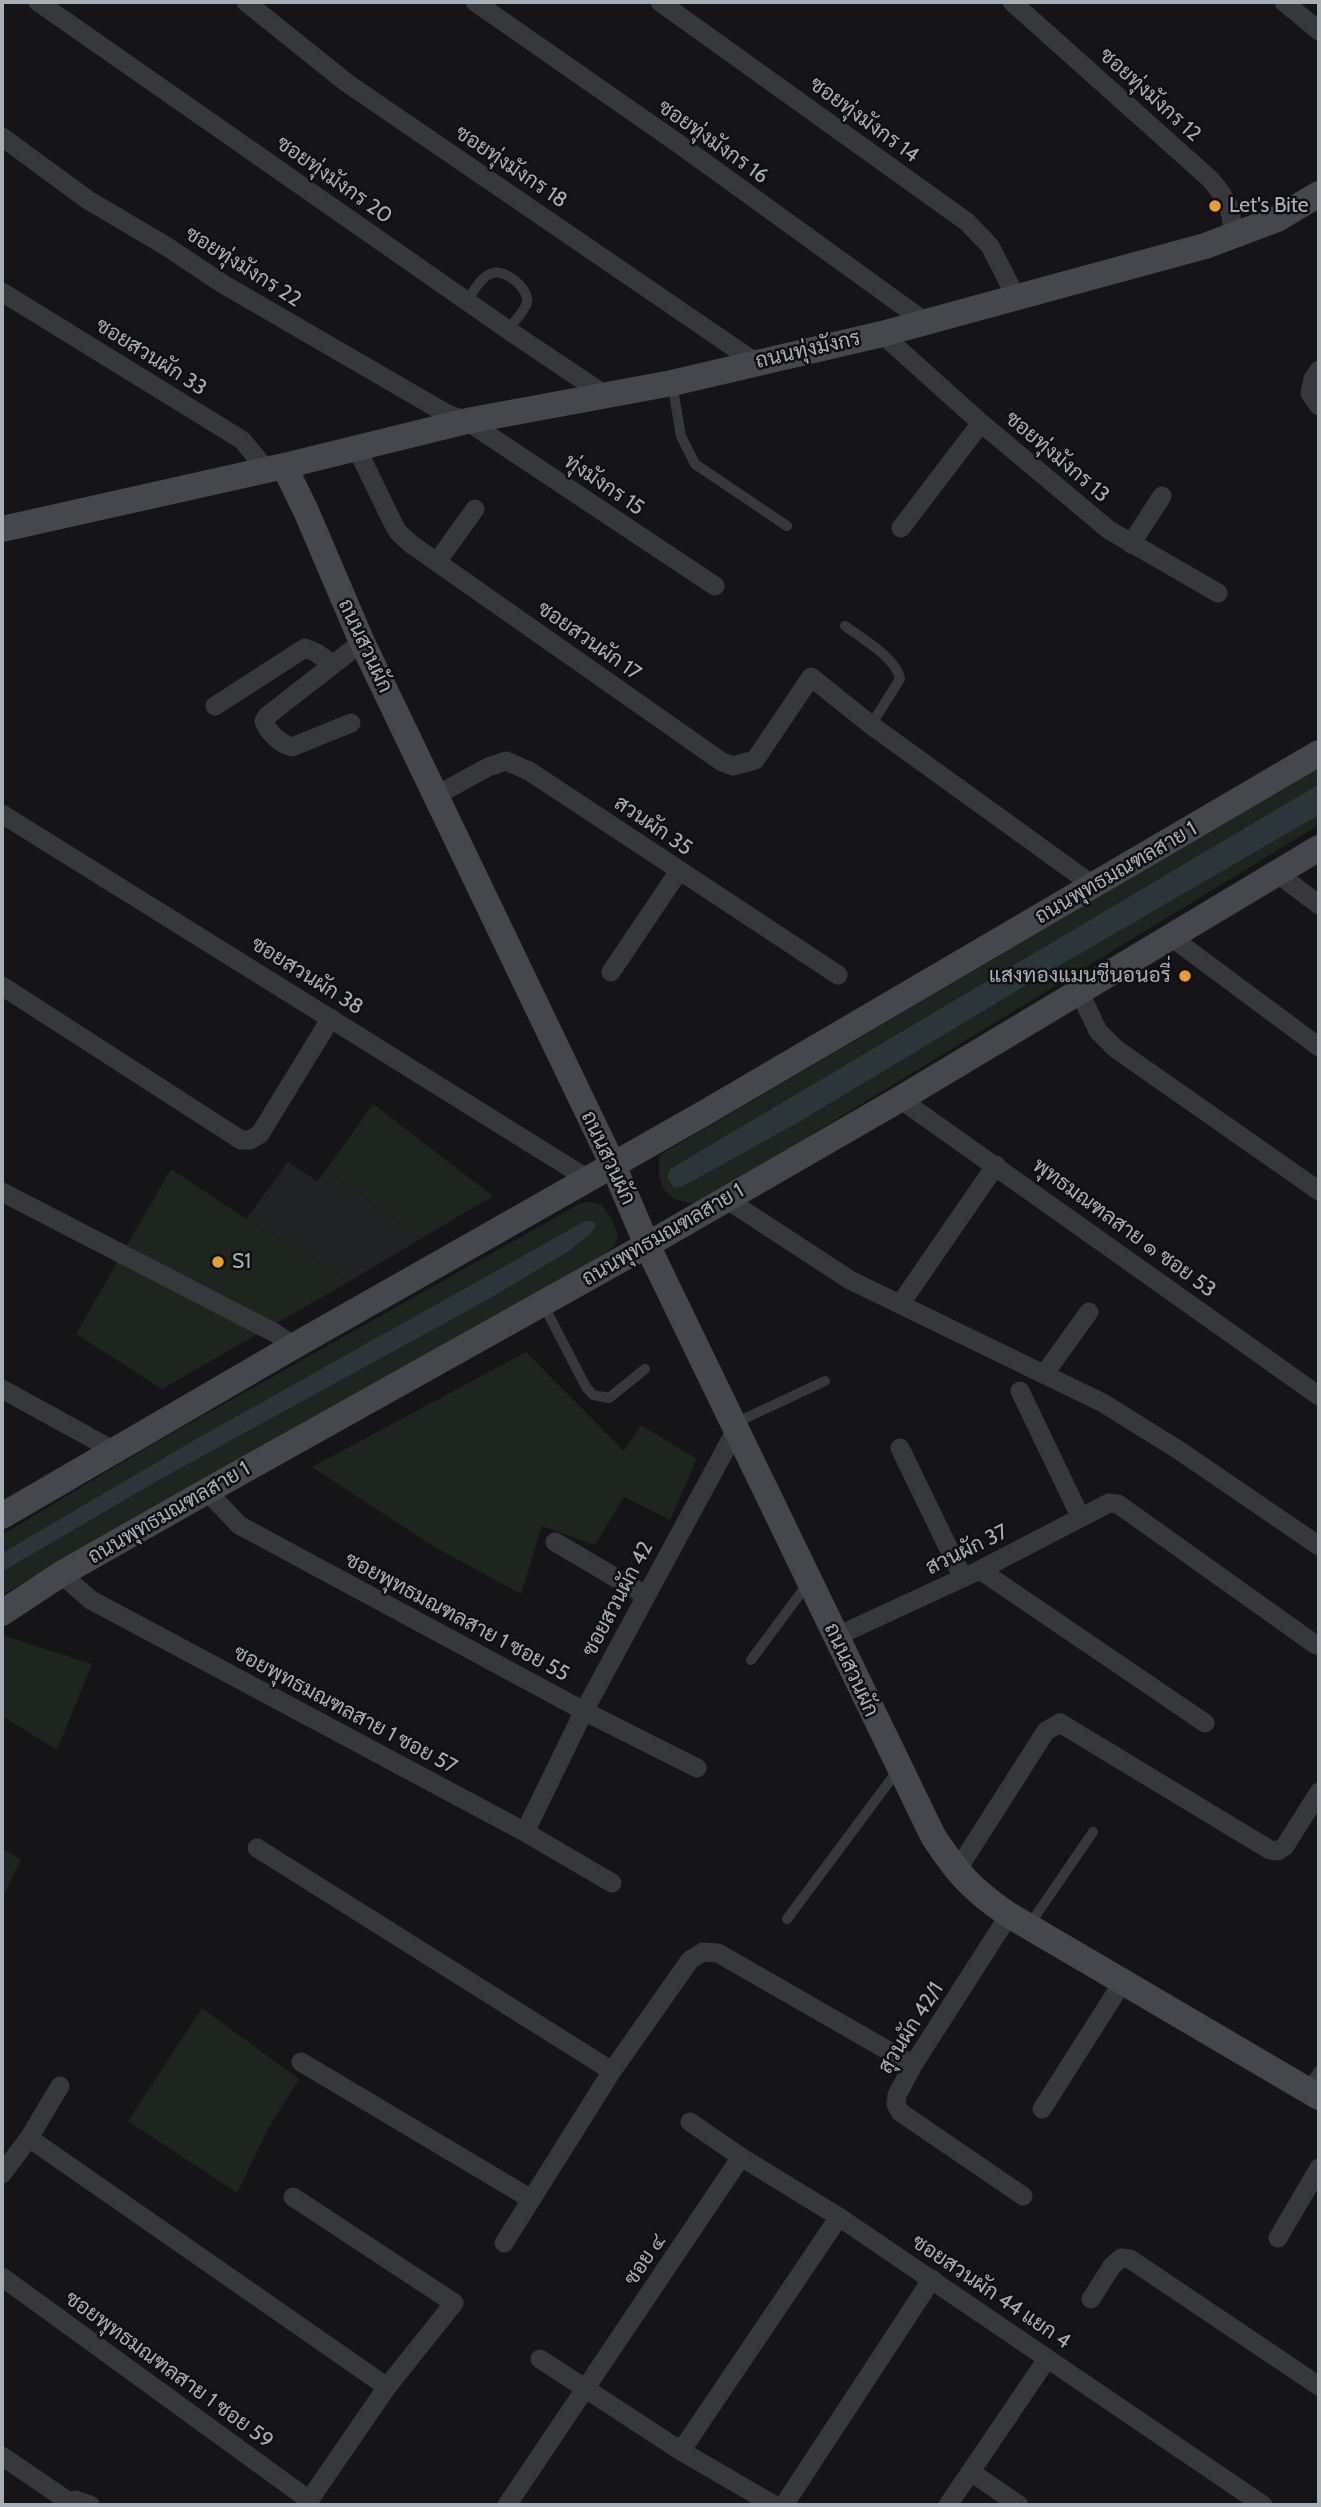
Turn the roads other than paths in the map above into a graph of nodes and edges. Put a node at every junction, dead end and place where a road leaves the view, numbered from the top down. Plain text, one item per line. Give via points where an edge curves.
1 (38, 2) edge
2 (246, 2) edge
3 (475, 2) edge
4 (660, 2) edge
5 (1012, 2) edge
6 (1284, 2) edge
7 (1319, 30) edge
8 (2, 137) edge
9 (1319, 196) edge
10 (1233, 236) junction
11 (2, 292) edge
12 (1016, 297) junction
13 (467, 301) junction
14 (924, 321) junction
15 (508, 329) junction
16 (882, 334) junction
17 (755, 362) junction
18 (1319, 370) edge
19 (672, 383) junction
20 (605, 395) junction
21 (1319, 406) edge
22 (467, 421) junction
23 (981, 423) junction
24 (356, 447) junction
25 (276, 468) junction
26 (1162, 496) dead end
27 (475, 509) dead end
28 (787, 526) dead end
29 (901, 528) dead end
30 (2, 529) edge
31 (1130, 544) junction
32 (437, 562) junction
33 (715, 586) dead end
34 (1219, 593) dead end
35 (845, 625) dead end
36 (362, 642) junction
37 (333, 664) junction
38 (215, 706) dead end
39 (351, 723) dead end
40 (871, 725) junction
41 (1319, 753) edge
42 (437, 795) junction
43 (2, 814) edge
44 (1319, 848) edge
45 (680, 871) junction
46 (1278, 874) junction
47 (1094, 886) junction
48 (1319, 905) edge
49 (1171, 937) junction
50 (611, 972) dead end
51 (838, 975) dead end
52 (2, 986) edge
53 (1079, 991) junction
54 (331, 1018) junction
55 (1319, 1047) edge
56 (900, 1099) junction
57 (996, 1165) junction
58 (617, 1174) junction
59 (588, 1179) junction
60 (1319, 1191) edge
61 (2, 1192) edge
62 (726, 1199) junction
63 (644, 1238) junction
64 (542, 1303) junction
65 (901, 1303) junction
66 (1089, 1312) dead end
67 (294, 1346) junction
68 (645, 1369) dead end
69 (1045, 1373) junction
70 (825, 1381) dead end
71 (2, 1390) edge
72 (1020, 1391) dead end
73 (1319, 1396) edge
74 (736, 1426) junction
75 (900, 1448) dead end
76 (113, 1450) junction
77 (206, 1491) junction
78 (2, 1516) edge
79 (1080, 1516) junction
80 (555, 1542) dead end
81 (1319, 1546) edge
82 (61, 1574) junction
83 (972, 1574) junction
84 (810, 1581) junction
85 (645, 1595) junction
86 (2, 1613) edge
87 (835, 1637) junction
88 (1316, 1645) dead end
89 (751, 1660) dead end
90 (584, 1711) junction
91 (1205, 1723) dead end
92 (697, 1768) dead end
93 (899, 1769) junction
94 (1319, 1792) edge
95 (526, 1832) junction
96 (1093, 1832) dead end
97 (257, 1848) dead end
98 (956, 1872) junction
99 (612, 1883) dead end
100 (787, 1919) dead end
101 (1018, 1921) junction
102 (1122, 1983) junction
103 (301, 2062) dead end
104 (913, 2065) junction
105 (612, 2071) junction
106 (60, 2086) dead end
107 (1315, 2086) edge
108 (1042, 2109) dead end
109 (690, 2122) dead end
110 (29, 2138) junction
111 (741, 2157) junction
112 (1319, 2168) edge
113 (2, 2174) edge
114 (293, 2196) dead end
115 (1023, 2196) dead end
116 (531, 2199) junction
117 (839, 2217) junction
118 (1278, 2238) dead end
119 (504, 2243) dead end
120 (2, 2277) edge
121 (932, 2279) junction
122 (1091, 2299) dead end
123 (540, 2358) dead end
124 (1047, 2359) junction
125 (1319, 2386) edge
126 (387, 2387) junction
127 (586, 2388) junction
128 (681, 2451) junction
129 (2, 2456) edge
130 (971, 2472) junction
131 (66, 2503) edge
132 (307, 2503) edge
133 (512, 2503) edge
134 (90, 2505) edge
135 (774, 2505) edge
136 (784, 2505) edge
137 (948, 2505) edge
138 (1019, 2505) edge
139 (1263, 2505) edge

1 - 13 street, ซอยทุ่งมังกร 20
2 - 17 street, ซอยทุ่งมังกร 18 via 347,83
3 - 14 street, ซอยทุ่งมังกร 16
4 - 12 street, ซอยทุ่งมังกร 14 via 978,231
5 - 10 street, ซอยทุ่งมังกร 12 via 1210,179 1232,214
6 - 7 street
8 - 22 street, ซอยทุ่งมังกร 22 via 88,200 223,284 447,414
9 - 10 street, ถนนทุ่งมังกร
10 - 12 street, ถนนทุ่งมังกร
11 - 25 street, ซอยสวนผัก 33 via 242,440
12 - 14 street, ถนนทุ่งมังกร
13 - 15 street, ซอยทุ่งมังกร 20
13 - 15 lane via 491,273 510,278 522,288 527,304
14 - 16 street, ถนนทุ่งมังกร
15 - 20 street, ซอยทุ่งมังกร 20
16 - 17 street, ถนนทุ่งมังกร
16 - 23 street, ซอยทุ่งมังกร 13
17 - 19 street, ถนนทุ่งมังกร
18 - 21 street via 1310,393
19 - 20 street, ถนนทุ่งมังกร
19 - 28 lane via 681,436 695,464
20 - 22 street, ถนนทุ่งมังกร
22 - 24 street, ถนนทุ่งมังกร
22 - 33 street, ทุ่งมังกร 15
23 - 29 street
23 - 31 street, ซอยทุ่งมังกร 13
24 - 25 street, ถนนทุ่งมังกร
24 - 32 street, ซอยสวนผัก 17 via 398,532
25 - 30 street
25 - 36 street, ถนนสวนผัก via 306,511
26 - 31 street
27 - 32 street
31 - 34 street, ซอยทุ่งมังกร 13
32 - 40 street, ซอยสวนผัก 17 via 722,762 733,766 755,760 811,677
35 - 40 lane via 899,671 900,679
36 - 37 street
36 - 42 street, ถนนสวนผัก
37 - 38 street via 304,649
37 - 39 street via 267,716 265,726 283,745 292,747
40 - 47 street
41 - 47 street, ถนนพุทธมณฑลสาย 1
42 - 45 street, สวนผัก 35 via 506,761 529,771
42 - 58 street, ถนนสวนผัก
43 - 54 street, ซอยสวนผัก 38
44 - 46 street, ถนนพุทธมณฑลสาย 1
45 - 50 street
45 - 51 street, สวนผัก 35
46 - 48 street
46 - 49 street, ถนนพุทธมณฑลสาย 1
47 - 58 street, ถนนพุทธมณฑลสาย 1
49 - 53 street, ถนนพุทธมณฑลสาย 1
49 - 55 street
52 - 54 street via 241,1140 260,1134
53 - 56 street, ถนนพุทธมณฑลสาย 1
53 - 60 street via 1098,1031 1116,1049
54 - 59 street, ซอยสวนผัก 38
56 - 57 street, พุทธมณฑลสาย ๑ ซอย 53
56 - 62 street, ถนนพุทธมณฑลสาย 1
57 - 65 street
57 - 73 street, พุทธมณฑลสาย ๑ ซอย 53
58 - 59 street, ถนนพุทธมณฑลสาย 1
58 - 63 street, ถนนสวนผัก
59 - 67 street, ถนนพุทธมณฑลสาย 1
61 - 67 street
62 - 63 street, ถนนพุทธมณฑลสาย 1
62 - 65 street via 850,1280
63 - 64 street, ถนนพุทธมณฑลสาย 1
63 - 74 street, ถนนสวนผัก
64 - 68 lane via 593,1395 608,1398
64 - 77 street, ถนนพุทธมณฑลสาย 1
65 - 69 street
66 - 69 street
67 - 76 street, ถนนพุทธมณฑลสาย 1
69 - 81 street via 1156,1436
70 - 74 lane
71 - 76 street
72 - 79 street
74 - 84 street, ถนนสวนผัก
74 - 85 street, ซอยสวนผัก 42
75 - 83 street
76 - 78 street, ถนนพุทธมณฑลสาย 1
77 - 82 street, ถนนพุทธมณฑลสาย 1
77 - 90 street, ซอยพุทธมณฑลสาย 1 ซอย 55 via 239,1525
79 - 83 street, สวนผัก 37
79 - 88 street, สวนผัก 37 via 1109,1503 1118,1504
80 - 85 street
82 - 86 street, ถนนพุทธมณฑลสาย 1
82 - 95 street, ซอยพุทธมณฑลสาย 1 ซอย 57 via 91,1600
83 - 87 street, สวนผัก 37
83 - 91 street
84 - 87 street, ถนนสวนผัก
84 - 89 lane
85 - 90 street, ซอยสวนผัก 42
87 - 93 street, ถนนสวนผัก
90 - 92 street, ซอยพุทธมณฑลสาย 1 ซอย 55
90 - 95 street, ซอยสวนผัก 42
93 - 98 street, ถนนสวนผัก
93 - 100 lane
94 - 98 street via 1285,1846 1270,1850 1060,1723 1046,1731
95 - 99 street, ซอยพุทธมณฑลสาย 1 ซอย 57
96 - 101 lane
97 - 105 street
98 - 101 street, ถนนสวนผัก
101 - 102 street, ถนนสวนผัก
101 - 104 street, สุวนผัก 42/1
102 - 107 street, ถนนสวนผัก
102 - 108 street
103 - 116 street
104 - 105 street via 718,1953 703,1952 690,1960
104 - 115 street, สุวนผัก 42/1 via 897,2095 900,2112
105 - 116 street
106 - 110 street
109 - 111 street, ซอยสวนผัก 44 แยก 4
110 - 113 street
110 - 126 street
111 - 117 street, ซอยสวนผัก 44 แยก 4
111 - 127 street, ซอย ๔
112 - 118 street
114 - 126 street via 454,2303
116 - 119 street
117 - 121 street, ซอยสวนผัก 44 แยก 4
117 - 128 street
120 - 132 street, ซอยพุทธมณฑลสาย 1 ซอย 59
121 - 124 street, ซอยสวนผัก 44 แยก 4
121 - 136 street
122 - 125 street via 1112,2266 1121,2258 1130,2259
123 - 127 street
124 - 130 street
124 - 139 street, ซอยสวนผัก 44 แยก 4
126 - 132 street
127 - 128 street
127 - 133 street, ซอย ๔
128 - 135 street
129 - 131 street
130 - 137 street
130 - 138 street
131 - 134 street

